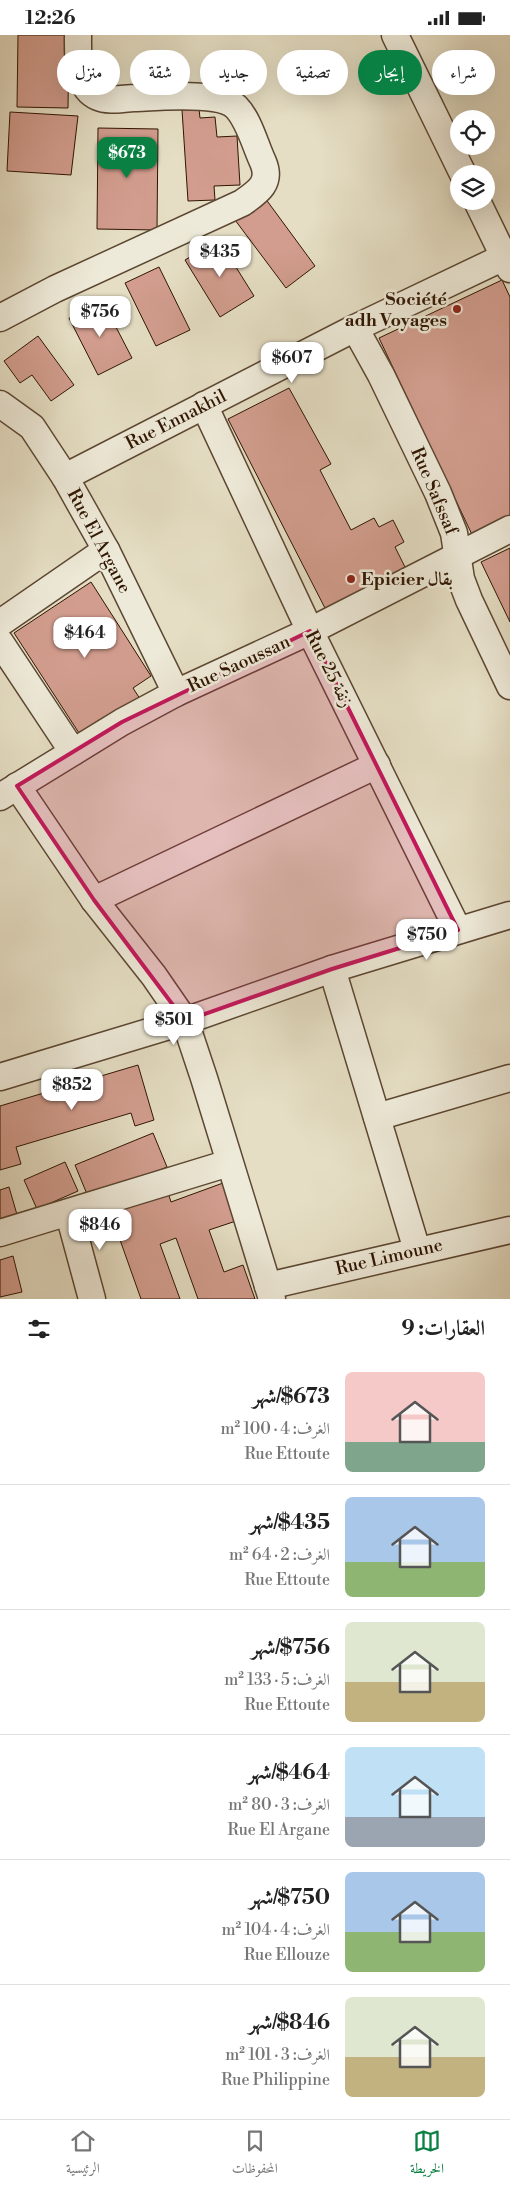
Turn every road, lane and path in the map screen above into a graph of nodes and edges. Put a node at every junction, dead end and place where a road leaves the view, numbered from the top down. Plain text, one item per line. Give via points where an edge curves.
1 (78, 35) edge
2 (395, 35) edge
3 (460, 165) edge
4 (481, 210) edge
5 (507, 263) edge
6 (0, 318) edge
7 (355, 328) junction
8 (0, 404) edge
9 (204, 405) junction
10 (65, 477) junction
11 (510, 529) edge
12 (106, 550) junction
13 (458, 554) junction
14 (0, 623) edge
15 (310, 631) junction
16 (0, 641) edge
17 (510, 686) edge
18 (176, 693) junction
19 (72, 752) junction
20 (377, 765) junction
21 (9, 792) edge
22 (94, 900) junction
23 (510, 915) edge
24 (458, 930) junction
25 (332, 969) junction
26 (185, 1021) junction
27 (0, 1077) edge
28 (510, 1078) edge
29 (377, 1117) junction
30 (229, 1163) junction
31 (69, 1214) junction
32 (510, 1230) edge
33 (0, 1233) edge
34 (418, 1250) junction
35 (270, 1292) edge
36 (92, 1299) edge

1 - 6 street via 83,80 96,97 217,99 236,107 266,169 267,179 242,203 55,289
2 - 3 street
4 - 5 street
5 - 7 street, Rue Ennakhil
7 - 9 street, Rue Ennakhil
7 - 13 street, Rue Safssaf via 438,493 454,533
8 - 10 street, Rue El Argane via 32,427
9 - 10 street, Rue Ennakhil
9 - 15 street, Rue 25 زنقة
10 - 12 street, Rue El Argane
11 - 13 street, Rue Saoussan
12 - 14 street
12 - 18 street, Rue El Argane
13 - 15 street, Rue Saoussan
13 - 17 street, Rue Safssaf via 461,579 469,601
15 - 18 street, Rue Saoussan
15 - 20 street, Rue 25 زنقة
16 - 19 street
18 - 19 street, Rue Saoussan
19 - 21 street, Rue Saoussan
20 - 22 street
20 - 24 street, Rue 25 زنقة
21 - 22 street
22 - 26 street
23 - 24 street
24 - 25 street
25 - 26 street
25 - 29 street
26 - 27 street
26 - 30 street
28 - 29 street
29 - 34 street
30 - 31 street
30 - 35 street
31 - 33 street
31 - 36 street
32 - 34 street, Rue Limoune
34 - 35 street, Rue Limoune

